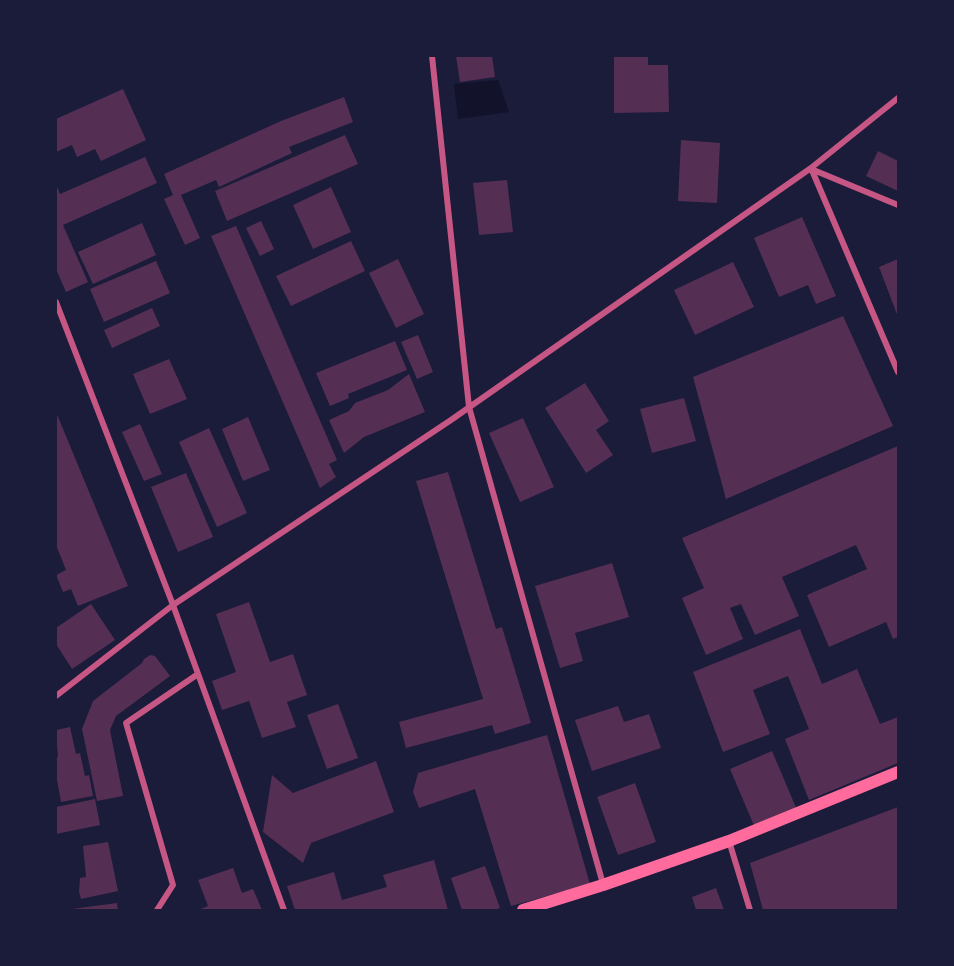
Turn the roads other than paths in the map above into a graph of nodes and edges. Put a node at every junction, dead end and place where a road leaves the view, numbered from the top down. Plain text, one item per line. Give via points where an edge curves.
1 (432, 56) edge
2 (898, 98) edge
3 (811, 168) junction
4 (898, 205) edge
5 (56, 302) edge
6 (898, 372) edge
7 (469, 407) junction
8 (173, 604) junction
9 (198, 674) junction
10 (56, 696) edge
11 (898, 772) edge
12 (729, 841) junction
13 (603, 885) junction
14 (530, 909) edge
15 (157, 910) edge
16 (284, 910) edge
17 (750, 910) edge

1 - 7 street
2 - 3 street
3 - 4 street
3 - 6 street
3 - 7 street
5 - 8 street
7 - 8 street
7 - 13 street
8 - 9 street
8 - 10 street
9 - 15 street via 126,723 173,885
9 - 16 street
11 - 12 main road
12 - 13 main road
12 - 17 street
13 - 14 main road

